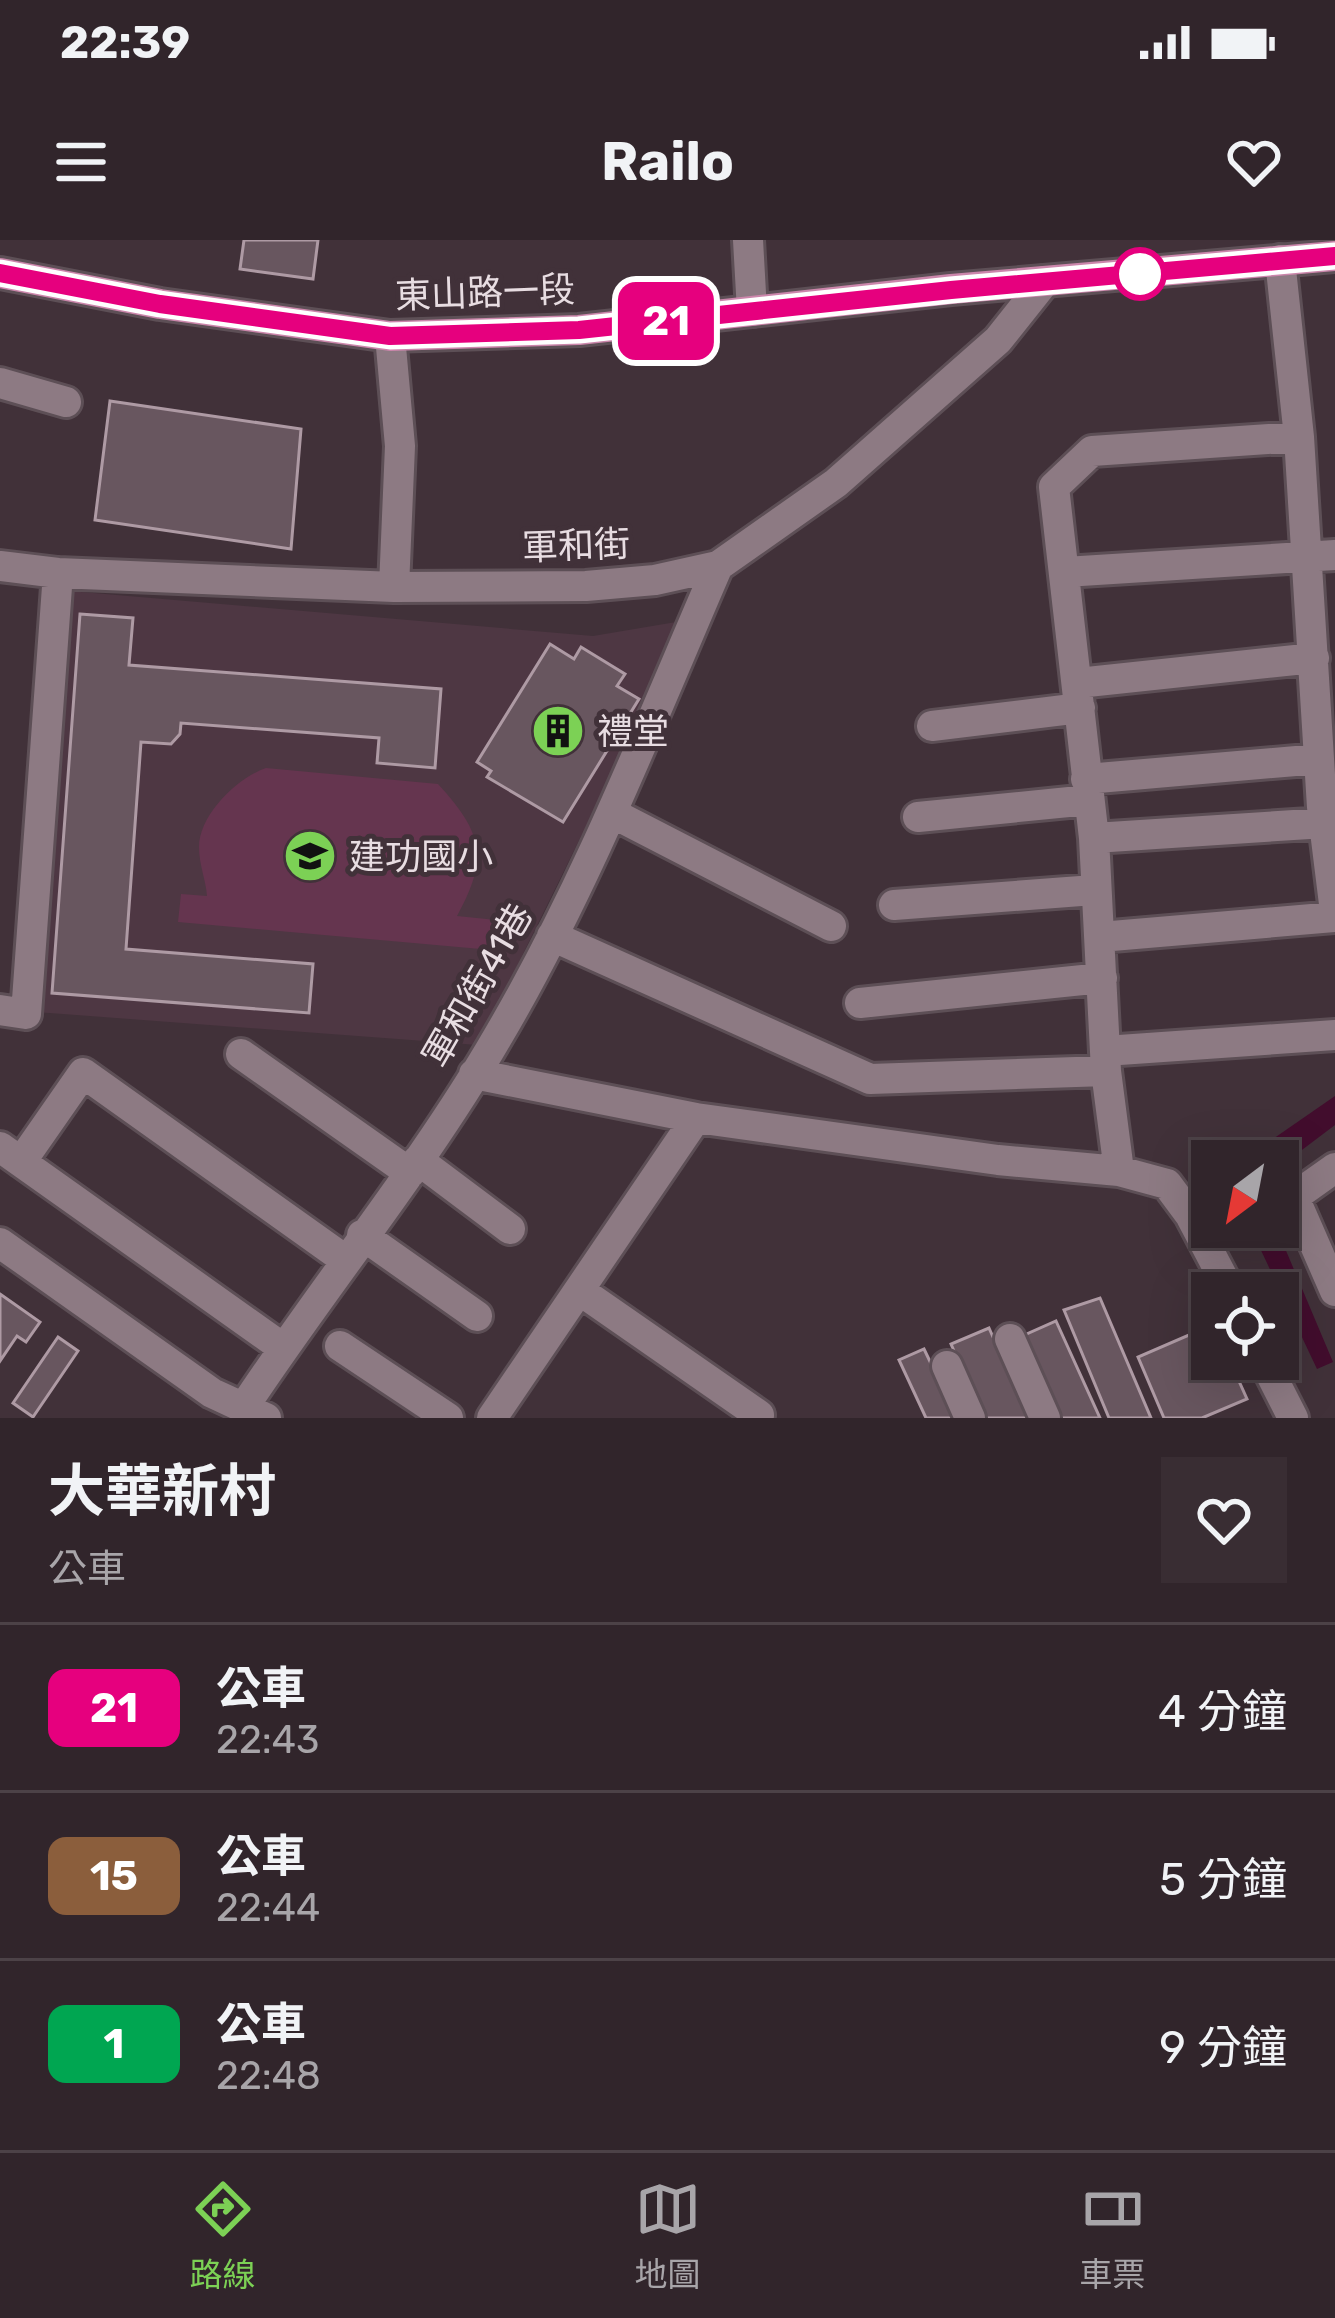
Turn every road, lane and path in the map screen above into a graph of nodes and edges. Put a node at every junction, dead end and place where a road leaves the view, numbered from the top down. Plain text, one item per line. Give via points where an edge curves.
1 (748, 240) edge
2 (1335, 256) edge
3 (1280, 260) junction
4 (0, 272) edge
5 (1045, 281) junction
6 (752, 311) junction
7 (390, 336) junction
8 (0, 383) edge
9 (65, 402) dead end
10 (1299, 437) junction
11 (1320, 556) edge
12 (0, 566) edge
13 (718, 566) junction
14 (58, 572) junction
15 (1065, 572) junction
16 (394, 586) junction
17 (1314, 658) junction
18 (1079, 696) junction
19 (1326, 709) edge
20 (932, 726) dead end
21 (1318, 759) junction
22 (1088, 789) junction
23 (1327, 812) edge
24 (611, 813) junction
25 (918, 817) dead end
26 (1094, 838) junction
27 (1094, 890) junction
28 (1334, 903) edge
29 (894, 905) dead end
30 (831, 926) dead end
31 (552, 936) junction
32 (1100, 938) junction
33 (1102, 978) junction
34 (860, 1003) dead end
35 (0, 1010) edge
36 (1335, 1034) edge
37 (241, 1054) dead end
38 (1105, 1061) junction
39 (474, 1074) junction
40 (696, 1118) junction
41 (10, 1155) edge
42 (414, 1166) junction
43 (1335, 1168) edge
44 (1119, 1171) junction
45 (510, 1229) dead end
46 (0, 1243) edge
47 (353, 1247) junction
48 (1220, 1272) edge
49 (579, 1290) junction
50 (1335, 1291) edge
51 (477, 1316) dead end
52 (1010, 1339) dead end
53 (340, 1346) dead end
54 (283, 1348) junction
55 (947, 1366) dead end
56 (1274, 1380) edge
57 (255, 1413) edge
58 (759, 1415) dead end
59 (448, 1418) edge
60 (494, 1418) edge
61 (970, 1418) edge
62 (1045, 1418) edge
63 (1293, 1418) edge

1 - 6 street
2 - 3 main road, 東山路一段
3 - 5 main road, 東山路一段
3 - 10 street
4 - 7 main road, 東山路一段
5 - 6 main road, 東山路一段
5 - 13 street, 軍和街 via 998,340 836,483
6 - 7 main road, 東山路一段 via 579,330
7 - 16 street via 400,446
8 - 9 street
10 - 11 street
10 - 15 street via 1092,451 1054,487
11 - 15 street
11 - 17 street
12 - 14 street, 軍和街
13 - 16 street, 軍和街 via 586,586
13 - 24 street, 軍和街41巷
14 - 16 street, 軍和街
14 - 35 street via 26,1014
15 - 18 street
17 - 18 street
17 - 19 street
18 - 20 street
18 - 22 street
19 - 21 street
21 - 22 street
21 - 23 street
22 - 25 street
22 - 26 street
23 - 26 street
23 - 28 street
24 - 30 street
24 - 31 street, 軍和街41巷
26 - 27 street
27 - 29 street
27 - 32 street
28 - 32 street
31 - 38 street via 870,1078
31 - 39 street, 軍和街41巷
32 - 33 street
33 - 34 street
33 - 38 street
36 - 38 street
37 - 42 street
38 - 44 street
39 - 40 street
39 - 42 street, 軍和街41巷
40 - 44 street
40 - 49 street
41 - 47 street via 83,1073
41 - 54 street
42 - 45 street
42 - 47 street, 軍和街41巷
43 - 50 street via 1294,1197
44 - 48 street via 1167,1184
46 - 57 street via 212,1393
47 - 51 street
47 - 54 street, 軍和街41巷
49 - 58 street
49 - 60 street
52 - 62 street
53 - 59 street
54 - 57 street, 軍和街41巷
55 - 61 street
56 - 63 street

